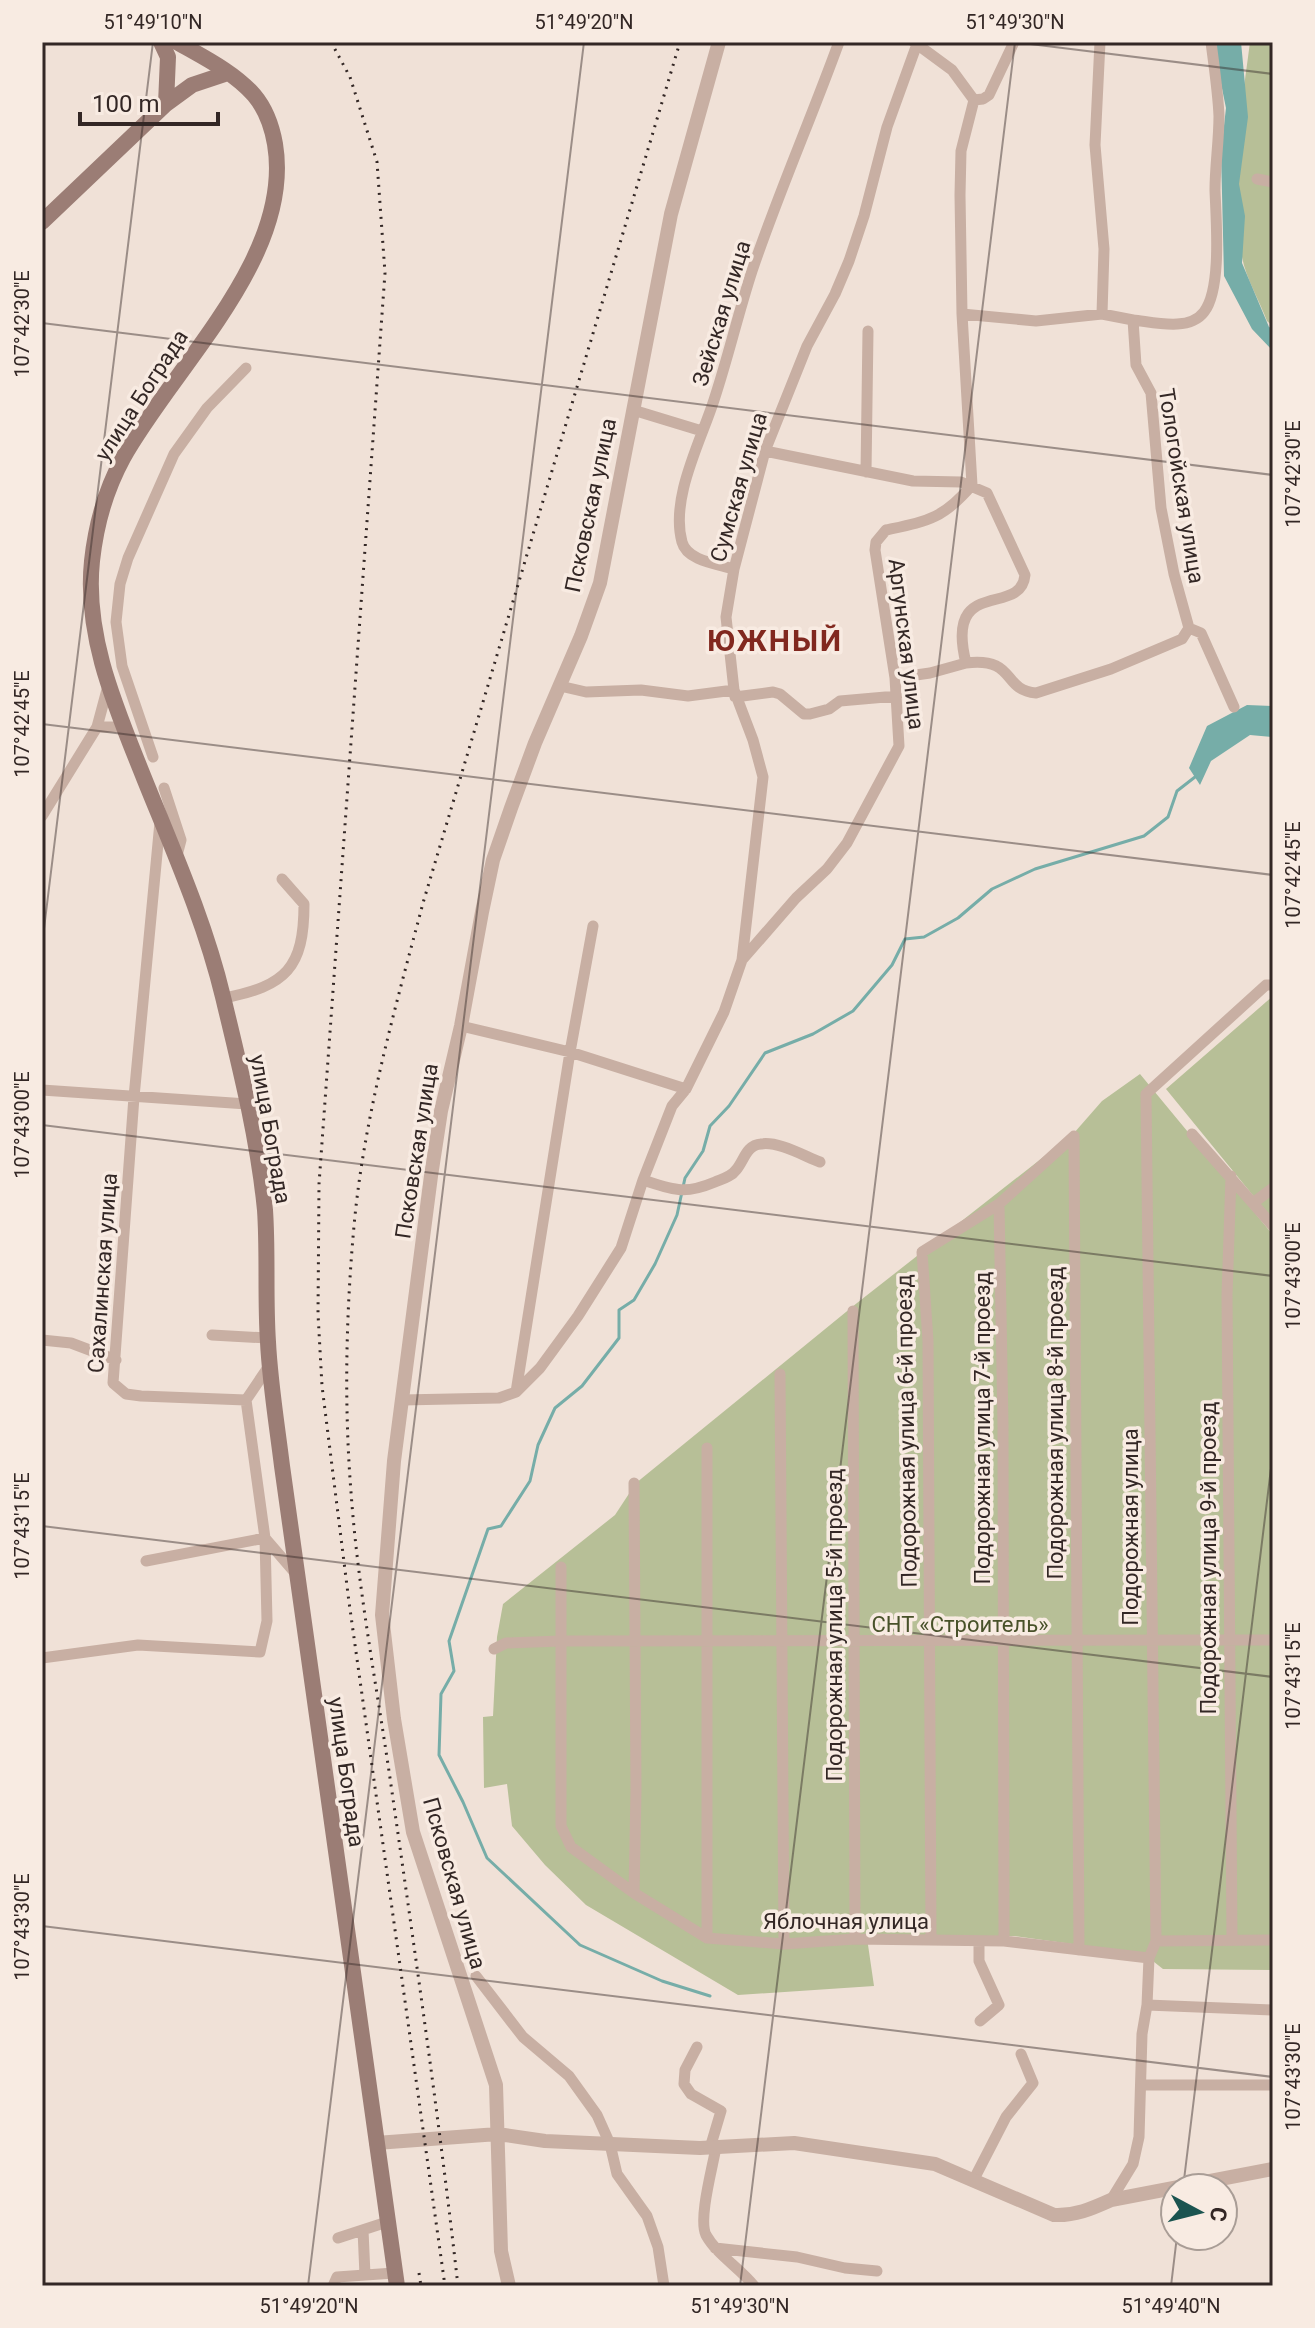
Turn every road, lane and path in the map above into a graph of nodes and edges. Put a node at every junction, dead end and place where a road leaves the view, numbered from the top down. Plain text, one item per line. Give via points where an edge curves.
1 (161, 42) edge
2 (177, 42) edge
3 (719, 42) edge
4 (839, 42) edge
5 (1014, 42) edge
6 (1100, 42) edge
7 (1211, 42) edge
8 (915, 43) edge
9 (228, 73) junction
10 (974, 100) junction
11 (166, 104) junction
12 (1257, 179) dead end
13 (1273, 182) edge
14 (42, 222) edge
15 (962, 314) junction
16 (1102, 314) junction
17 (1133, 320) junction
18 (868, 331) dead end
19 (246, 368) dead end
20 (633, 410) junction
21 (702, 431) junction
22 (765, 451) junction
23 (866, 472) junction
24 (972, 485) junction
25 (734, 569) junction
26 (94, 627) junction
27 (116, 627) junction
28 (1189, 628) junction
29 (966, 663) junction
30 (895, 678) junction
31 (109, 683) junction
32 (560, 686) junction
33 (735, 694) junction
34 (897, 696) junction
35 (1234, 707) dead end
36 (97, 727) junction
37 (124, 727) junction
38 (153, 757) dead end
39 (164, 788) dead end
40 (42, 816) edge
41 (160, 818) junction
42 (176, 859) junction
43 (282, 879) dead end
44 (593, 926) dead end
45 (742, 960) junction
46 (1273, 985) edge
47 (224, 998) junction
48 (461, 1026) junction
49 (570, 1052) junction
50 (686, 1089) junction
51 (42, 1090) edge
52 (134, 1097) junction
53 (247, 1104) junction
54 (1192, 1134) dead end
55 (820, 1162) dead end
56 (1231, 1176) junction
57 (643, 1180) junction
58 (1273, 1188) edge
59 (1253, 1203) junction
60 (999, 1204) junction
61 (1273, 1226) edge
62 (853, 1311) dead end
63 (212, 1335) dead end
64 (267, 1338) junction
65 (42, 1340) edge
66 (116, 1360) junction
67 (269, 1366) junction
68 (780, 1374) dead end
69 (516, 1392) junction
70 (246, 1400) junction
71 (402, 1400) junction
72 (707, 1448) dead end
73 (634, 1483) dead end
74 (265, 1538) junction
75 (146, 1561) dead end
76 (561, 1567) dead end
77 (297, 1575) junction
78 (1076, 1639) junction
79 (782, 1640) junction
80 (855, 1640) junction
81 (1151, 1640) junction
82 (1273, 1640) edge
83 (560, 1641) junction
84 (1003, 1641) junction
85 (1227, 1641) junction
86 (634, 1642) junction
87 (709, 1642) junction
88 (929, 1642) junction
89 (494, 1649) dead end
90 (42, 1658) edge
91 (634, 1893) junction
92 (707, 1938) junction
93 (855, 1939) junction
94 (931, 1940) junction
95 (1232, 1940) junction
96 (1273, 1940) edge
97 (979, 1941) junction
98 (1004, 1941) junction
99 (1156, 1941) junction
100 (784, 1944) junction
101 (1079, 1950) junction
102 (1149, 1958) junction
103 (476, 1976) dead end
104 (1147, 2005) junction
105 (1273, 2010) edge
106 (980, 2021) dead end
107 (697, 2047) dead end
108 (1021, 2054) dead end
109 (1142, 2085) junction
110 (1273, 2085) edge
111 (498, 2134) junction
112 (376, 2143) junction
113 (610, 2144) junction
114 (713, 2147) junction
115 (1273, 2169) edge
116 (973, 2181) junction
117 (1111, 2200) junction
118 (387, 2222) junction
119 (363, 2230) junction
120 (338, 2238) dead end
121 (715, 2248) junction
122 (877, 2271) dead end
123 (365, 2275) junction
124 (395, 2280) edge
125 (750, 2283) edge
126 (333, 2286) edge
127 (509, 2286) edge
128 (664, 2286) edge

1 - 11 main road via 168,57
2 - 9 main road, улица Бограда
3 - 20 street, Псковская улица via 671,214
4 - 21 street, Зейская улица via 753,270
5 - 10 street via 989,95
6 - 16 street via 1095,145 1104,249
7 - 17 street via 1219,114 1212,290 1203,313 1194,320
8 - 10 street via 952,70
8 - 22 street, Сумская улица via 849,261 807,346
9 - 11 main road via 192,85
9 - 26 main road, улица Бограда via 254,95 273,136 278,165 269,221 240,285 128,449 105,496 91,573
10 - 15 street via 961,151
11 - 14 main road
12 - 13 street
15 - 16 street via 1036,321
15 - 24 street
16 - 17 street
17 - 28 street, Тологойская улица via 1136,365 1151,393 1161,508
18 - 23 street
19 - 27 street via 207,408 174,454 128,558
20 - 21 street
20 - 32 street, Псковская улица via 600,583
21 - 25 street, Зейская улица via 680,513 682,544 699,559
22 - 23 street
22 - 25 street, Сумская улица
23 - 24 street
24 - 29 street via 987,493 1025,581 1018,591 969,611 963,619
24 - 30 street, Аргунская улица via 956,504 930,521 886,530 876,542
25 - 33 street, Сумская улица via 726,617
26 - 27 street
26 - 31 main road, улица Бограда
27 - 38 street via 122,666
28 - 29 street via 1182,639 1036,693 1018,688 992,662
28 - 35 street, Тологойская улица via 1201,633
29 - 30 street
30 - 34 street, Аргунская улица
31 - 36 street
31 - 37 main road, улица Бограда
32 - 33 street via 586,692
32 - 48 street, Псковская улица via 493,860
33 - 34 street via 780,694 804,714 840,701
33 - 45 street, Сумская улица via 763,777
34 - 45 street, Аргунская улица via 899,746 847,843
36 - 37 street
36 - 40 street
37 - 41 main road, улица Бограда
39 - 42 street via 181,840
41 - 42 main road, улица Бограда
41 - 52 street, Сахалинская улица
42 - 47 main road, улица Бограда
43 - 47 street via 304,904 302,944 295,962 274,983
44 - 49 street
45 - 50 street via 724,1012
46 - 81 street, Подорожная улица via 1266,985 1146,1094
47 - 53 main road, улица Бограда
48 - 49 street
48 - 71 street, Псковская улица via 441,1111
49 - 50 street
49 - 69 street
50 - 57 street via 672,1106
51 - 52 street
52 - 53 street
52 - 66 street, Сахалинская улица
53 - 64 main road, улица Бограда via 265,1210
54 - 56 street
55 - 57 street via 760,1144 750,1148 729,1177 693,1191 673,1191
56 - 59 street
56 - 85 street, Подорожная улица 9-й проезд
57 - 69 street via 621,1248 578,1316
58 - 59 street
59 - 61 street
60 - 78 street, Подорожная улица 8-й проезд via 1074,1136
60 - 84 street, Подорожная улица 7-й проезд
60 - 88 street, Подорожная улица 6-й проезд via 922,1252 928,1341
62 - 80 street, Подорожная улица 5-й проезд
63 - 64 street
64 - 67 main road, улица Бограда
65 - 66 street via 71,1343
66 - 70 street, Сахалинская улица via 113,1383 126,1394
67 - 70 street
67 - 77 main road, улица Бограда
68 - 79 street
69 - 71 street via 499,1398
70 - 74 street
71 - 111 street, Псковская улица via 382,1615 394,1719 413,1832 496,2085
72 - 87 street
73 - 86 street
74 - 75 street
74 - 77 street
74 - 90 street via 267,1621 260,1652 138,1645
76 - 83 street
77 - 112 main road, улица Бограда
78 - 81 street
78 - 84 street
78 - 101 street, Подорожная улица 8-й проезд
79 - 80 street
79 - 87 street
79 - 100 street
80 - 88 street
80 - 93 street, Подорожная улица 5-й проезд
81 - 85 street
81 - 99 street, Подорожная улица
82 - 85 street
83 - 86 street
83 - 89 street via 506,1643
83 - 91 street, Яблочная улица via 561,1826 571,1847
84 - 88 street
84 - 98 street, Подорожная улица 7-й проезд
85 - 95 street, Подорожная улица 9-й проезд
86 - 87 street
86 - 91 street
87 - 92 street
88 - 94 street, Подорожная улица 6-й проезд
91 - 92 street, Яблочная улица
92 - 100 street, Яблочная улица
93 - 94 street, Яблочная улица
93 - 100 street, Яблочная улица
94 - 97 street, Яблочная улица
95 - 96 street
95 - 99 street
97 - 98 street, Яблочная улица
97 - 106 street via 979,1961 999,2005
98 - 101 street, Яблочная улица
99 - 102 street, Подорожная улица
101 - 102 street, Яблочная улица
102 - 104 street, Подорожная улица
103 - 113 street via 523,2037 569,2076
104 - 105 street
104 - 109 street, Подорожная улица
107 - 114 street via 684,2084 721,2111
108 - 116 street via 1033,2083 1006,2117
109 - 110 street
109 - 117 street, Подорожная улица via 1133,2164
111 - 112 street
111 - 113 street
111 - 127 street, Псковская улица via 501,2251
112 - 118 main road, улица Бограда
113 - 114 street
113 - 128 street via 617,2174 647,2216
114 - 116 street via 794,2143 935,2164
114 - 121 street via 704,2232
115 - 117 street
116 - 117 street via 1054,2215 1070,2216
118 - 119 street
118 - 124 main road, улица Бограда
119 - 120 street
119 - 123 street
121 - 122 street
121 - 125 street
123 - 124 street, улица Бограда
123 - 126 street, улица Бограда via 337,2277

